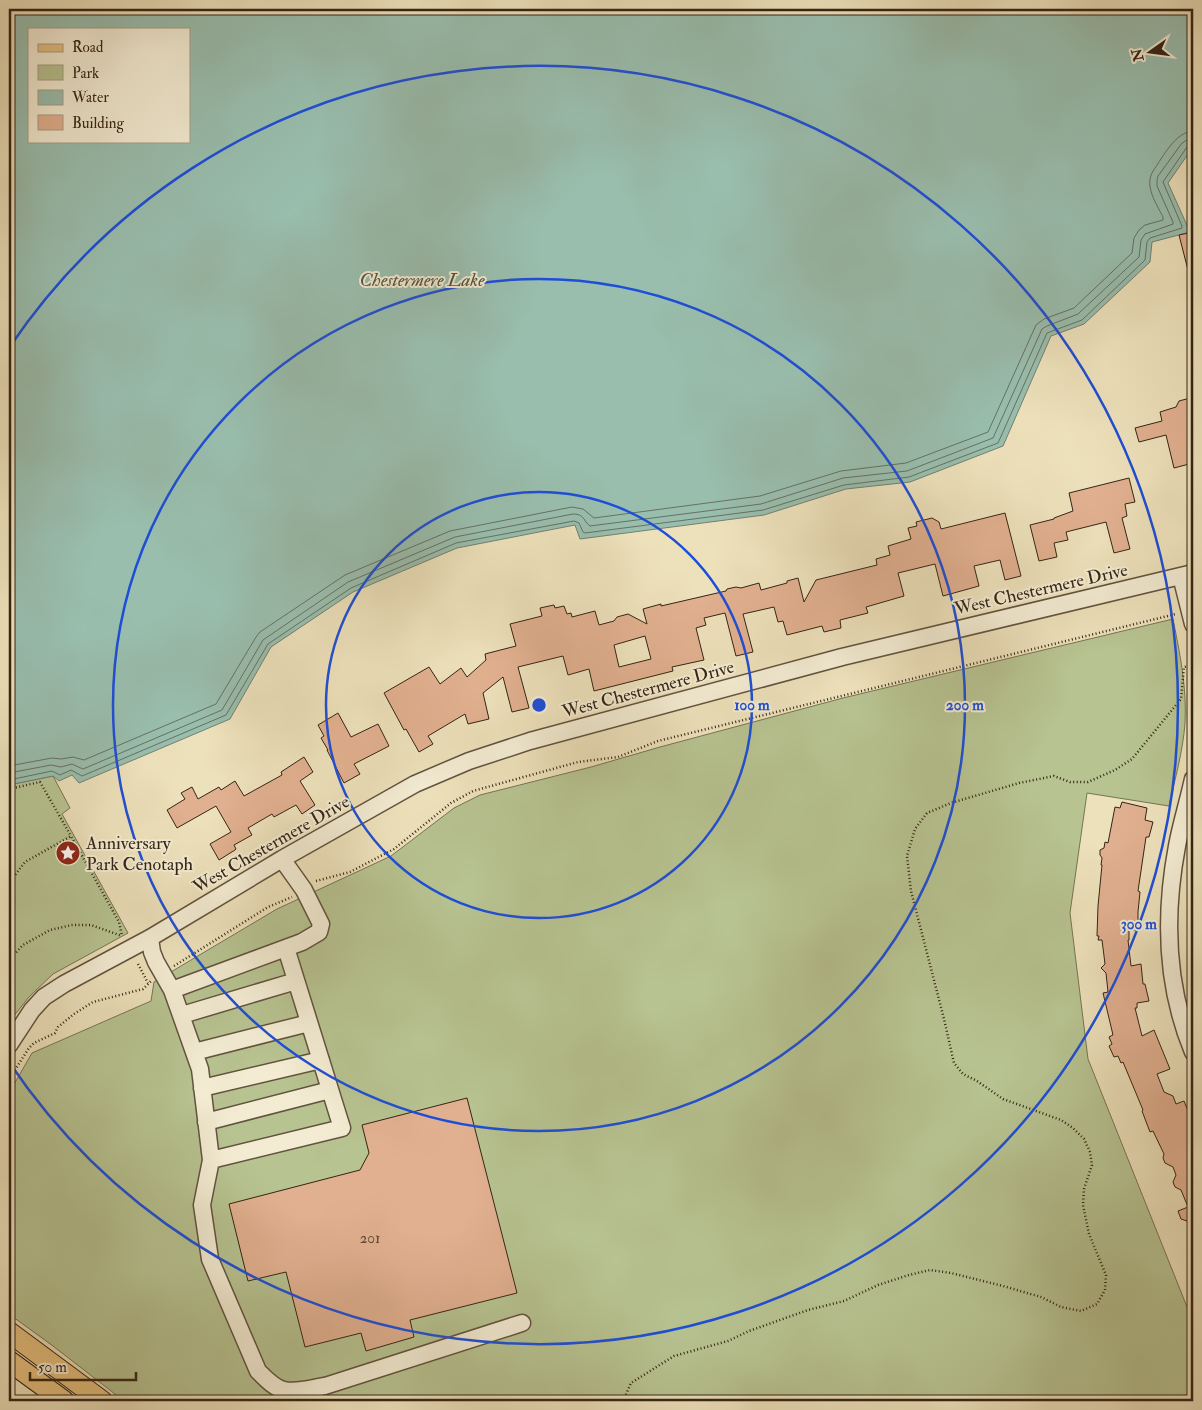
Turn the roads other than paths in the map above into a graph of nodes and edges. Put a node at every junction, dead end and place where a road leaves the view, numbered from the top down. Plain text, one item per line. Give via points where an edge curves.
1 (1187, 575) edge
2 (1193, 624) edge
3 (1193, 779) edge
4 (282, 859) junction
5 (150, 938) junction
6 (286, 948) junction
7 (296, 981) junction
8 (172, 990) junction
9 (182, 1015) junction
10 (309, 1023) junction
11 (9, 1045) edge
12 (194, 1052) junction
13 (1193, 1052) edge
14 (321, 1060) junction
15 (202, 1088) junction
16 (330, 1090) junction
17 (206, 1122) junction
18 (211, 1160) junction
19 (522, 1323) dead end
20 (9, 1332) edge
21 (9, 1361) edge
22 (64, 1401) edge
23 (102, 1401) edge

1 - 2 street
1 - 4 street, West Chestermere Drive via 842,658 469,760 415,784
3 - 13 street via 1177,846 1169,915 1172,978
4 - 5 street, West Chestermere Drive
4 - 6 street via 304,890 321,924 319,932
5 - 8 street via 156,962
5 - 11 street, West Chestermere Drive via 44,998
6 - 7 street
6 - 8 street
7 - 9 street
7 - 10 street
8 - 9 street
9 - 12 street
10 - 12 street
10 - 14 street
12 - 15 street
14 - 15 street
14 - 16 street
15 - 17 street
16 - 17 street
16 - 18 street via 342,1128
17 - 18 street
18 - 19 street via 202,1204 210,1259 258,1371 283,1390 325,1386
20 - 23 main road
21 - 22 main road

